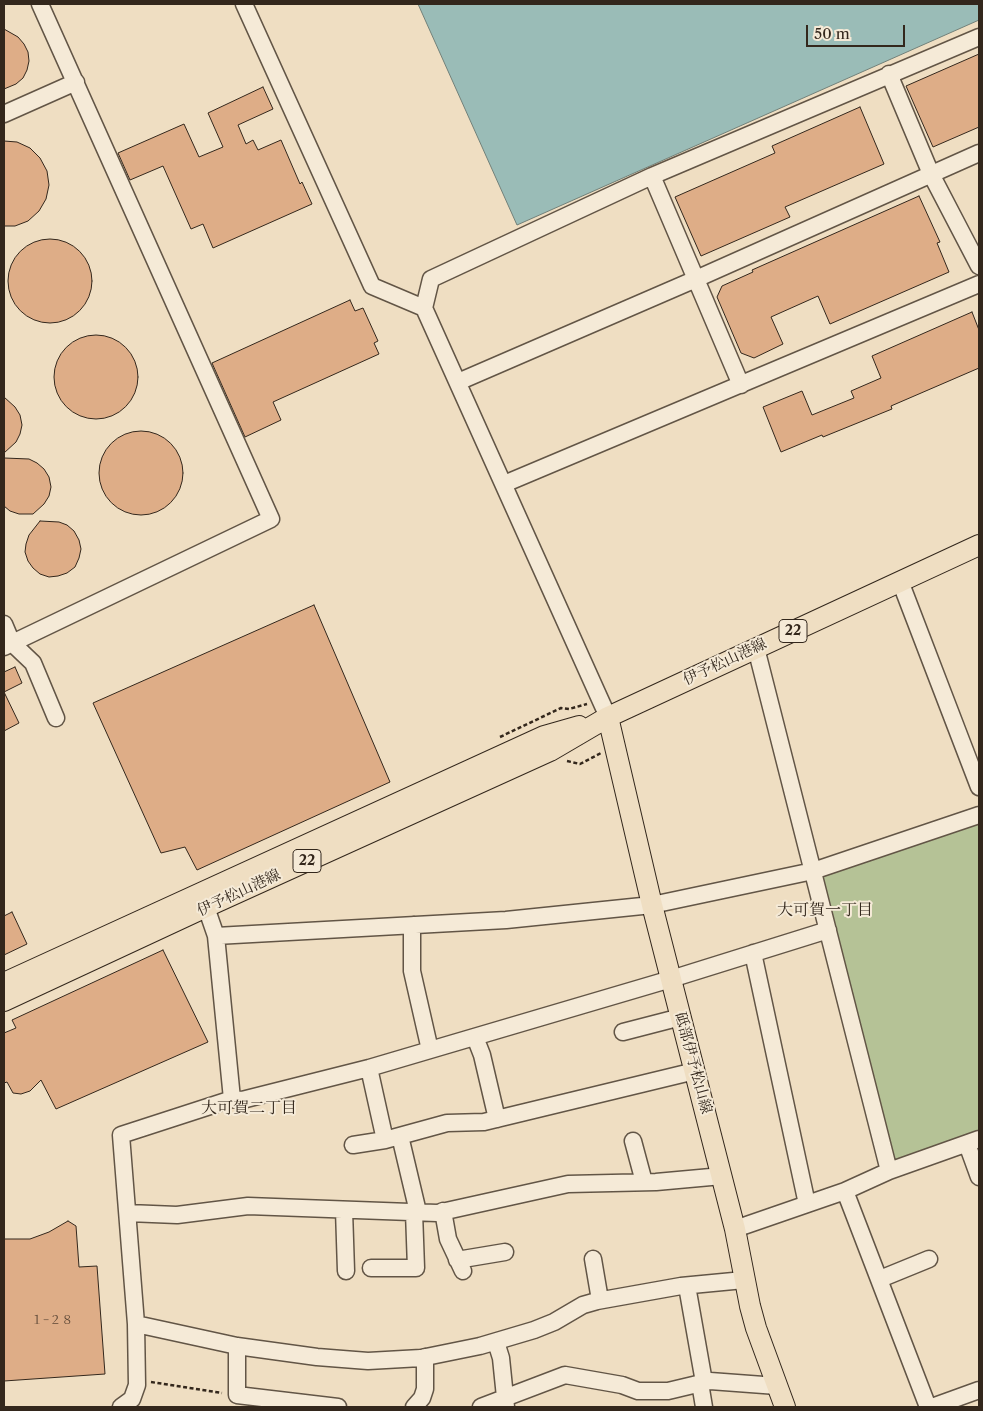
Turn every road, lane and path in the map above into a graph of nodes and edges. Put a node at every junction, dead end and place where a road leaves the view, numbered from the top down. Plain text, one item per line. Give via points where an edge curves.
1 (40, 4) edge
2 (244, 4) edge
3 (979, 37) edge
4 (889, 74) junction
5 (76, 82) junction
6 (4, 114) edge
7 (979, 153) edge
8 (932, 174) junction
9 (652, 176) junction
10 (979, 266) edge
11 (696, 279) junction
12 (979, 284) edge
13 (424, 308) junction
14 (458, 382) junction
15 (741, 385) junction
16 (504, 484) junction
17 (979, 545) edge
18 (900, 581) junction
19 (4, 624) edge
20 (8, 645) edge
21 (756, 648) junction
22 (608, 717) junction
23 (56, 718) dead end
24 (979, 787) edge
25 (979, 815) edge
26 (813, 871) junction
27 (652, 905) junction
28 (206, 907) junction
29 (414, 925) junction
30 (828, 930) junction
31 (216, 936) junction
32 (753, 953) junction
33 (671, 979) junction
34 (4, 983) edge
35 (4, 1002) edge
36 (681, 1017) junction
37 (623, 1032) dead end
38 (475, 1037) junction
39 (430, 1050) junction
40 (369, 1068) junction
41 (695, 1071) junction
42 (232, 1099) junction
43 (497, 1119) junction
44 (393, 1138) junction
45 (633, 1140) dead end
46 (973, 1142) edge
47 (353, 1145) dead end
48 (889, 1171) junction
49 (722, 1176) junction
50 (979, 1177) edge
51 (644, 1182) junction
52 (845, 1191) junction
53 (807, 1204) junction
54 (344, 1210) junction
55 (444, 1211) junction
56 (416, 1212) junction
57 (128, 1213) junction
58 (735, 1229) junction
59 (505, 1252) dead end
60 (592, 1259) dead end
61 (928, 1259) dead end
62 (371, 1268) dead end
63 (346, 1271) dead end
64 (880, 1279) junction
65 (744, 1280) junction
66 (687, 1286) junction
67 (600, 1300) junction
68 (136, 1324) junction
69 (496, 1342) junction
70 (237, 1346) junction
71 (425, 1356) junction
72 (137, 1380) junction
73 (702, 1383) junction
74 (777, 1386) junction
75 (979, 1390) edge
76 (237, 1395) junction
77 (506, 1403) edge
78 (128, 1405) edge
79 (338, 1407) edge
80 (414, 1407) edge
81 (481, 1407) edge
82 (704, 1407) edge
83 (785, 1407) edge
84 (928, 1407) edge
85 (932, 1407) edge

1 - 5 street
2 - 13 street via 372,286
3 - 4 street
4 - 8 street
4 - 9 street
5 - 6 street
5 - 20 street via 272,519
7 - 8 street
8 - 10 street
8 - 11 street
9 - 11 street
9 - 13 street via 432,279
11 - 14 street
11 - 15 street
12 - 15 street
13 - 14 street
14 - 16 street
15 - 16 street
16 - 22 street
17 - 18 main road, 伊予松山港線 / 22
18 - 21 main road, 伊予松山港線 / 22
18 - 24 street
19 - 20 street
20 - 23 street via 33,663
21 - 22 main road, 伊予松山港線 / 22
21 - 26 street
22 - 27 main road, 砥部伊予松山線
22 - 28 main road, 伊予松山港線 / 22 via 550,751
22 - 34 main road, 伊予松山港線 / 22 via 544,736
25 - 26 street
26 - 27 street
26 - 30 street
27 - 29 street via 506,920
27 - 33 main road, 砥部伊予松山線
28 - 31 street
28 - 35 main road, 伊予松山港線 / 22
29 - 31 street
29 - 39 street via 412,971
30 - 32 street
30 - 48 street
31 - 42 street
32 - 33 street
32 - 53 street
33 - 36 main road, 砥部伊予松山線
33 - 38 street
36 - 37 street
36 - 41 main road, 砥部伊予松山線
38 - 39 street
38 - 43 street
39 - 40 street
40 - 42 street via 242,1100
40 - 44 street
41 - 43 street
41 - 49 main road, 砥部伊予松山線
42 - 57 street via 121,1135
43 - 44 street via 448,1123
44 - 47 street
44 - 56 street
45 - 51 street
46 - 48 street
46 - 50 street
48 - 52 street
49 - 51 street
49 - 58 main road, 砥部伊予松山線
51 - 55 street via 568,1184
52 - 53 street
52 - 64 street
53 - 58 street
54 - 56 street
54 - 57 street via 248,1206 177,1215
54 - 63 street
55 - 56 street
55 - 59 street via 448,1239 460,1266
56 - 62 street via 416,1268
57 - 68 street
58 - 65 main road, 砥部伊予松山線
60 - 67 street
61 - 64 street
64 - 84 street
65 - 66 street
65 - 74 main road, 砥部伊予松山線 via 756,1328
66 - 67 street
66 - 73 street
67 - 69 street via 583,1305 554,1322
68 - 70 street
68 - 72 street
69 - 71 street
69 - 77 street
70 - 71 street via 368,1361
70 - 76 street
71 - 80 street via 425,1389
72 - 76 path
72 - 78 street
73 - 74 street via 726,1381
73 - 77 street via 668,1391 638,1391 565,1375
73 - 82 street
74 - 83 main road, 砥部伊予松山線
75 - 85 street
76 - 79 street
77 - 81 street

